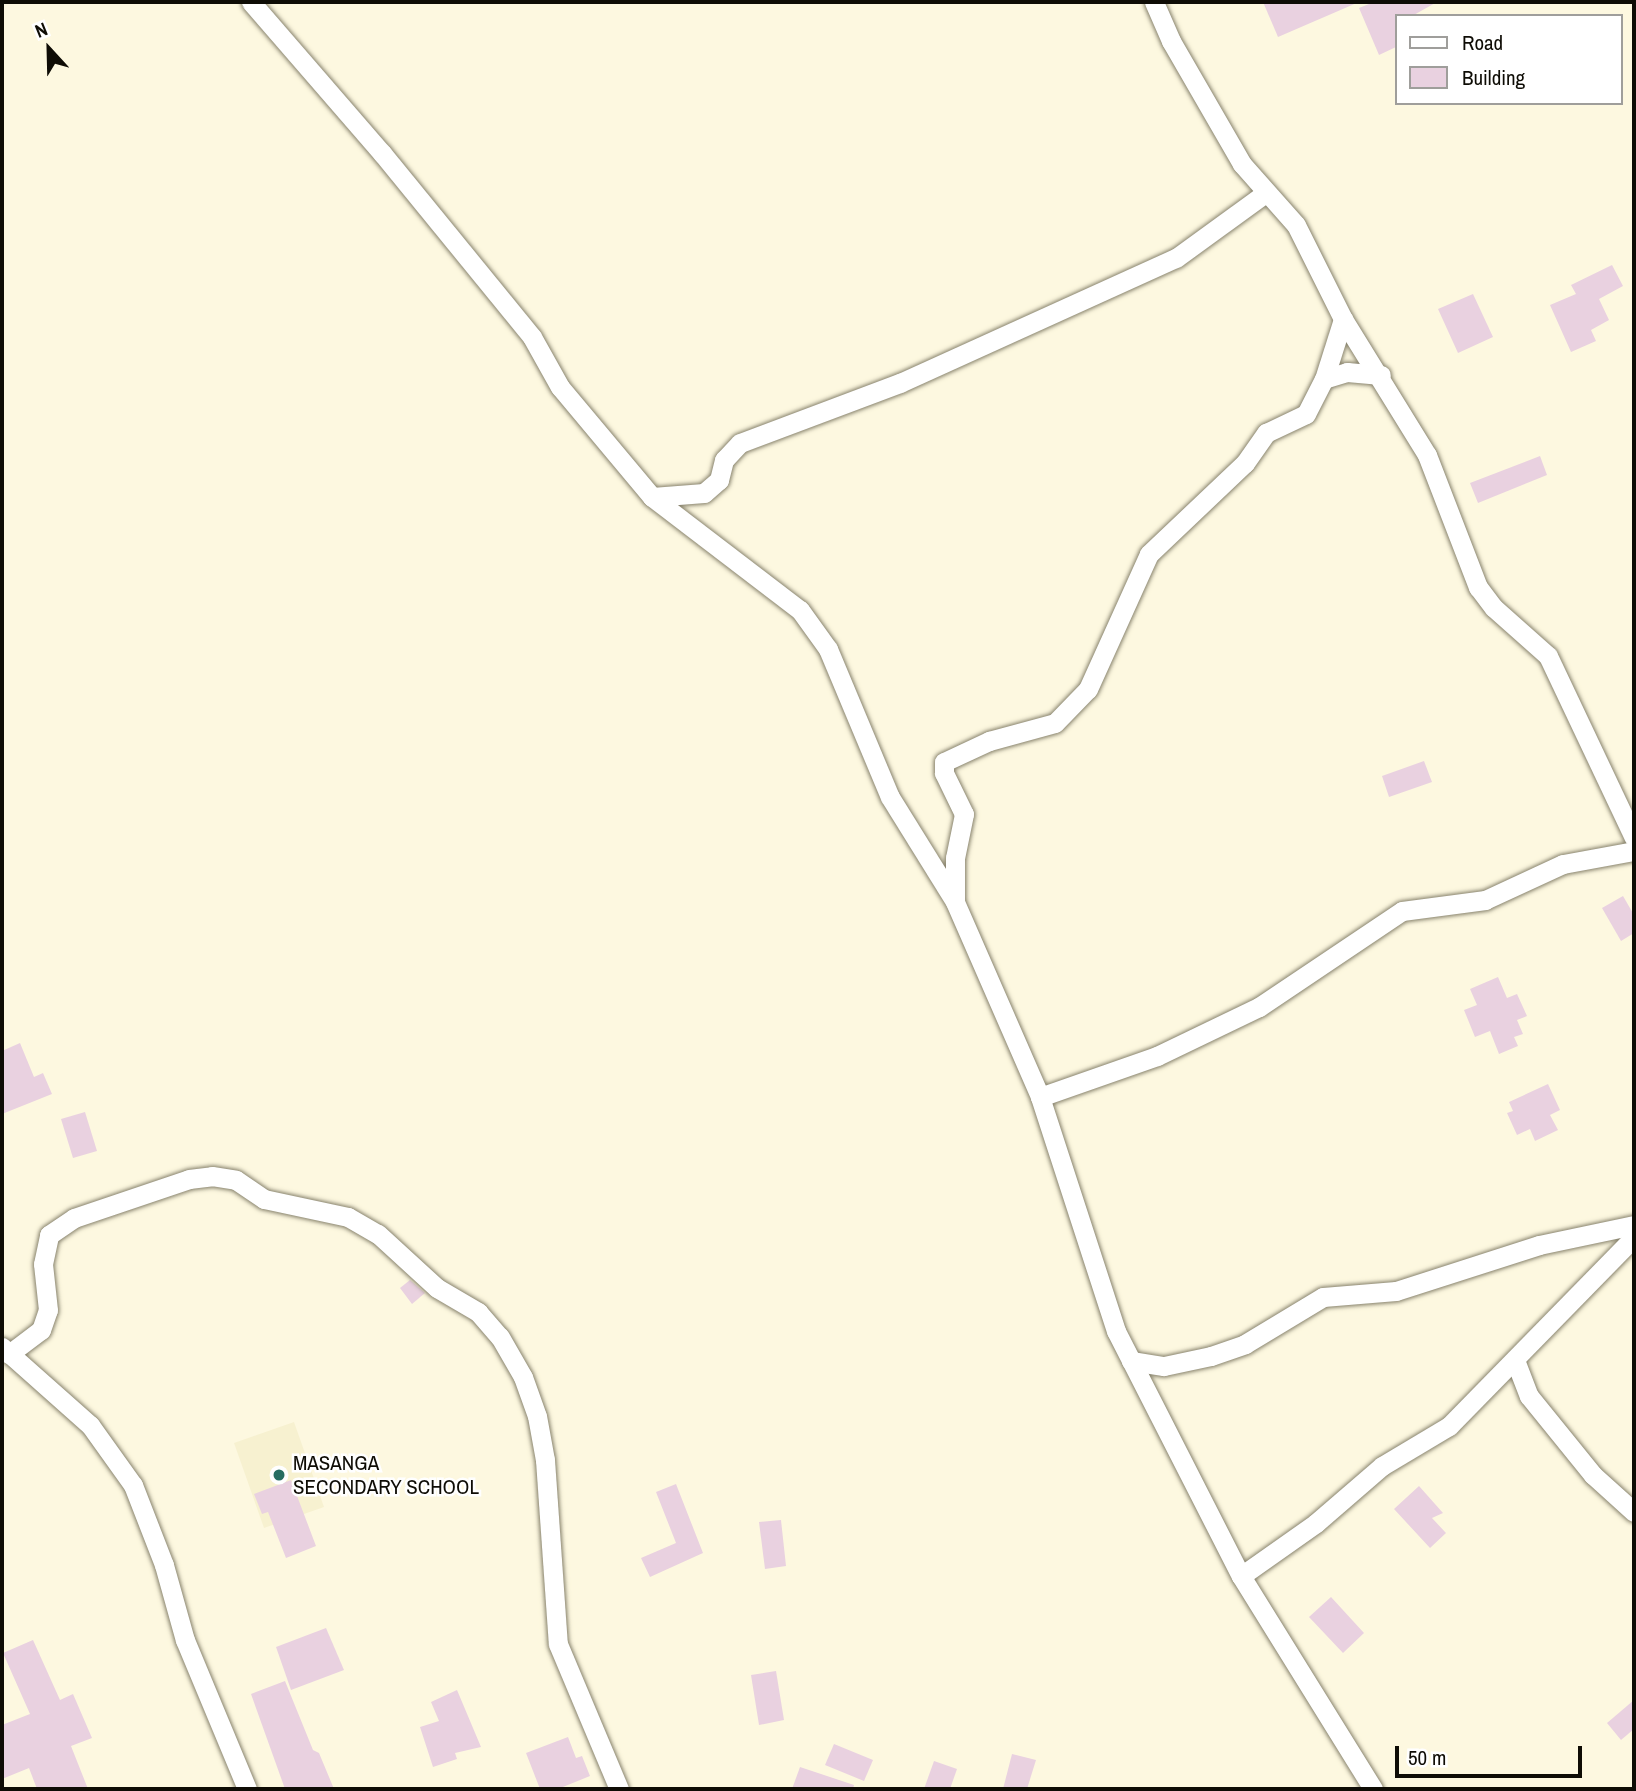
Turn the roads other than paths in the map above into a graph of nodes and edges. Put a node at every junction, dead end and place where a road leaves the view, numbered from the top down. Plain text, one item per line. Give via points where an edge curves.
1 (251, 2) edge
2 (1154, 2) edge
3 (1264, 194) junction
4 (1343, 319) junction
5 (1381, 375) junction
6 (1324, 379) junction
7 (652, 497) junction
8 (1634, 838) edge
9 (1634, 851) edge
10 (955, 902) junction
11 (1040, 1097) junction
12 (1634, 1225) edge
13 (1634, 1237) edge
14 (6, 1350) edge
15 (1516, 1360) junction
16 (1131, 1361) junction
17 (1634, 1511) edge
18 (1241, 1576) junction
19 (247, 1789) edge
20 (619, 1789) edge
21 (1373, 1789) edge

1 - 7 street via 382,153 523,327 560,387
2 - 3 street via 1171,41
3 - 4 street via 1296,225
3 - 7 street via 1176,257 901,383 740,443 724,460 719,480 704,493
4 - 5 street
4 - 6 street
5 - 6 street via 1347,372
5 - 8 street via 1427,455 1478,587 1494,608 1548,656
6 - 10 street via 1306,414 1266,433 1245,463 1149,554 1088,689 1067,712 1035,732 989,741 944,762 944,773 964,814 955,858
7 - 10 street via 800,610 828,649 890,797
9 - 11 street via 1563,864 1485,900 1402,911 1259,1007 1157,1056
10 - 11 street
11 - 16 street via 1116,1331
12 - 16 street via 1539,1245 1396,1292 1323,1297 1245,1344 1212,1356 1164,1366
13 - 15 street
14 - 19 street via 90,1424 133,1485 164,1565 184,1640
14 - 20 street via 41,1330 48,1310 43,1264 49,1235 74,1218 190,1179 236,1180 274,1203 348,1217 378,1234 437,1288 478,1312 500,1336 523,1377 537,1416 545,1460 558,1644
15 - 17 street via 1529,1396 1593,1475
15 - 18 street via 1449,1426 1382,1466 1316,1523
16 - 18 street
18 - 21 street

